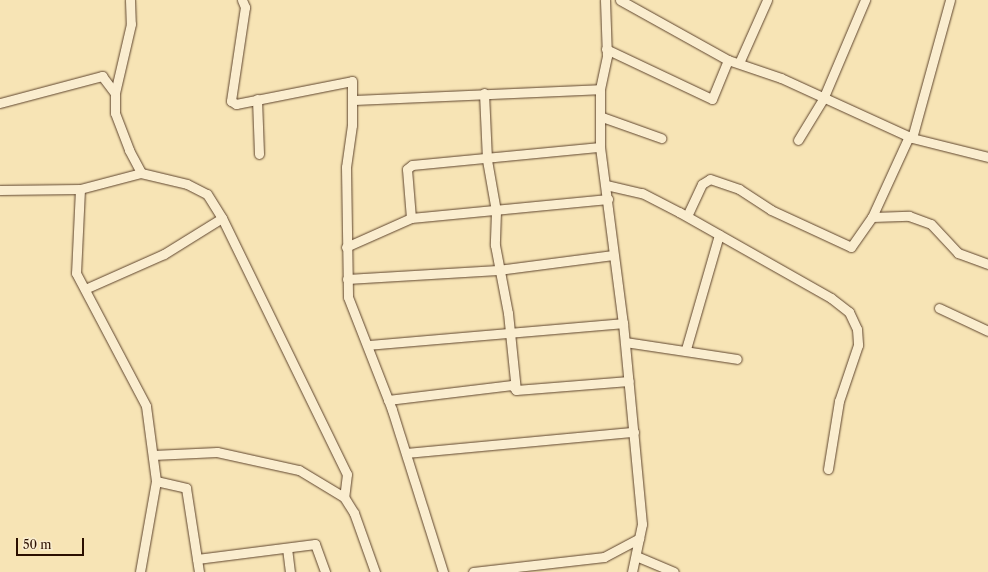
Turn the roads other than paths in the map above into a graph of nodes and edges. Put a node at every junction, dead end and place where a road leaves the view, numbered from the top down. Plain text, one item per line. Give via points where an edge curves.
1 (130, 0) edge
2 (242, 0) edge
3 (605, 0) edge
4 (620, 0) edge
5 (767, 0) edge
6 (865, 0) edge
7 (950, 0) edge
8 (606, 49) junction
9 (728, 60) junction
10 (739, 63) junction
11 (600, 89) junction
12 (116, 93) junction
13 (484, 93) junction
14 (257, 99) junction
15 (823, 99) junction
16 (352, 100) junction
17 (0, 103) edge
18 (602, 117) junction
19 (911, 137) junction
20 (661, 138) dead end
21 (798, 140) dead end
22 (600, 147) junction
23 (259, 154) dead end
24 (988, 157) edge
25 (486, 160) junction
26 (141, 173) junction
27 (606, 185) junction
28 (0, 190) edge
29 (80, 190) junction
30 (608, 199) junction
31 (496, 211) junction
32 (687, 216) junction
33 (872, 217) junction
34 (222, 218) junction
35 (411, 218) junction
36 (719, 235) junction
37 (346, 247) junction
38 (613, 255) junction
39 (988, 264) edge
40 (498, 270) junction
41 (347, 279) junction
42 (85, 289) junction
43 (939, 308) dead end
44 (623, 322) junction
45 (510, 330) junction
46 (988, 331) edge
47 (625, 342) junction
48 (368, 345) junction
49 (686, 349) junction
50 (738, 359) dead end
51 (629, 381) junction
52 (516, 390) junction
53 (388, 400) junction
54 (634, 432) junction
55 (406, 453) junction
56 (153, 455) junction
57 (828, 469) dead end
58 (156, 481) junction
59 (344, 497) junction
60 (639, 538) junction
61 (287, 548) junction
62 (636, 556) junction
63 (197, 559) junction
64 (140, 572) edge
65 (199, 572) edge
66 (290, 572) edge
67 (326, 572) edge
68 (375, 572) edge
69 (443, 572) edge
70 (473, 572) edge
71 (632, 572) edge
72 (674, 572) edge

1 - 12 street via 131,24
2 - 14 street via 245,7 231,101 236,104
3 - 8 street
4 - 9 street
5 - 10 street
6 - 15 street
7 - 19 street
8 - 9 street via 712,98
8 - 11 street
9 - 10 street
10 - 15 street via 781,78
11 - 13 street
11 - 18 street
12 - 17 street via 102,76
12 - 26 street via 115,113
13 - 16 street
13 - 25 street
14 - 16 street via 352,81
14 - 23 street
15 - 19 street
15 - 21 street
16 - 37 street via 346,167
18 - 20 street
18 - 22 street
19 - 24 street
19 - 33 street
22 - 25 street
22 - 27 street
25 - 31 street
25 - 35 street via 412,165 407,169
26 - 29 street
26 - 34 street via 187,184 207,194
27 - 30 street
27 - 32 street via 642,193
28 - 29 street
29 - 42 street via 76,273
30 - 31 street
30 - 38 street
31 - 35 street
31 - 40 street
32 - 33 street via 702,184 710,179 738,189 771,210 851,247
32 - 36 street
33 - 39 street via 910,216 930,224 958,253
34 - 42 street via 164,254
34 - 59 street via 348,474
35 - 37 street
36 - 49 street
36 - 57 street via 831,298 849,312 857,329 858,345 839,401
37 - 41 street
38 - 40 street
38 - 44 street
40 - 41 street
40 - 45 street
41 - 48 street via 348,297
42 - 56 street via 146,406
43 - 46 street
44 - 45 street via 546,332
44 - 47 street
45 - 48 street
45 - 52 street
47 - 49 street
47 - 51 street
48 - 53 street
49 - 50 street
51 - 52 street
51 - 54 street
52 - 53 street via 512,385
53 - 55 street
54 - 55 street
54 - 60 street via 642,524
55 - 69 street
56 - 58 street
56 - 59 street via 217,452 254,458 299,470
58 - 63 street via 180,484 186,488
58 - 64 street
59 - 68 street via 354,513
60 - 62 street
60 - 70 street via 604,557
61 - 63 street
61 - 66 street
61 - 67 street via 314,544
62 - 71 street
62 - 72 street
63 - 65 street

